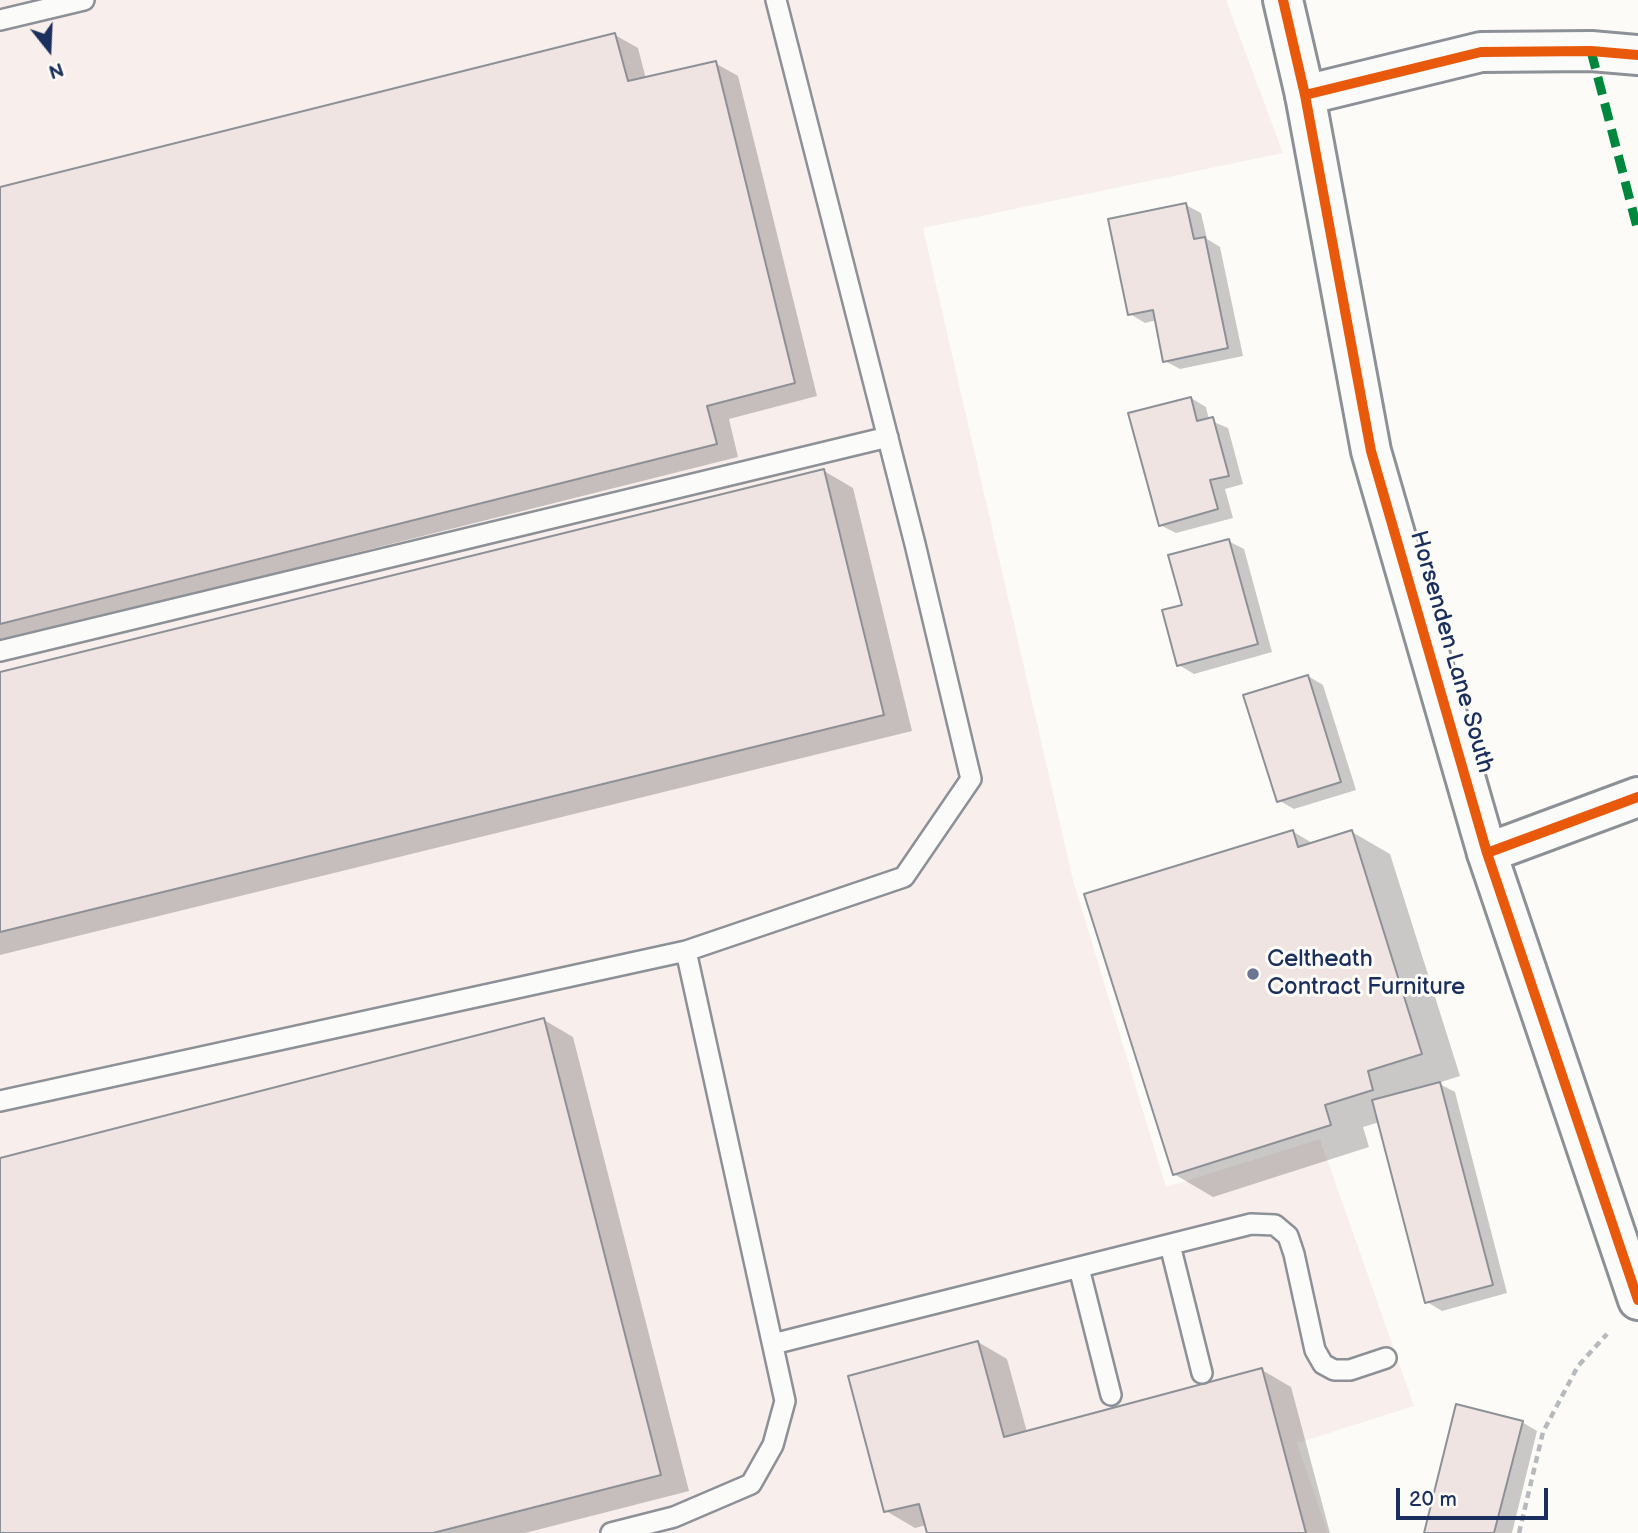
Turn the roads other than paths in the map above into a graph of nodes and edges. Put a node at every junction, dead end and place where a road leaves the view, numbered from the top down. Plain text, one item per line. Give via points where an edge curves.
1 (84, 0) edge
2 (776, 0) edge
3 (1283, 0) edge
4 (0, 20) edge
5 (1638, 55) edge
6 (1305, 95) junction
7 (888, 437) junction
8 (0, 651) edge
9 (1638, 797) edge
10 (1487, 853) junction
11 (687, 951) junction
12 (0, 1101) edge
13 (1170, 1245) junction
14 (1079, 1268) junction
15 (1638, 1300) edge
16 (773, 1344) junction
17 (1386, 1358) dead end
18 (1202, 1373) dead end
19 (1111, 1395) dead end
20 (658, 1527) edge
21 (611, 1533) edge

1 - 4 lane
2 - 7 lane
3 - 6 street, Horsenden Lane South
5 - 6 street via 1481,52
6 - 10 street, Horsenden Lane South via 1371,451
7 - 8 lane
7 - 11 lane via 971,779 904,877
9 - 10 street
10 - 15 street, Horsenden Lane South
11 - 12 lane
11 - 16 lane
13 - 14 lane
13 - 17 lane via 1251,1224 1275,1225 1288,1236 1315,1350 1323,1364 1350,1370
13 - 18 lane
14 - 16 lane
14 - 19 lane
16 - 20 lane via 785,1401 773,1445 751,1484
20 - 21 lane

